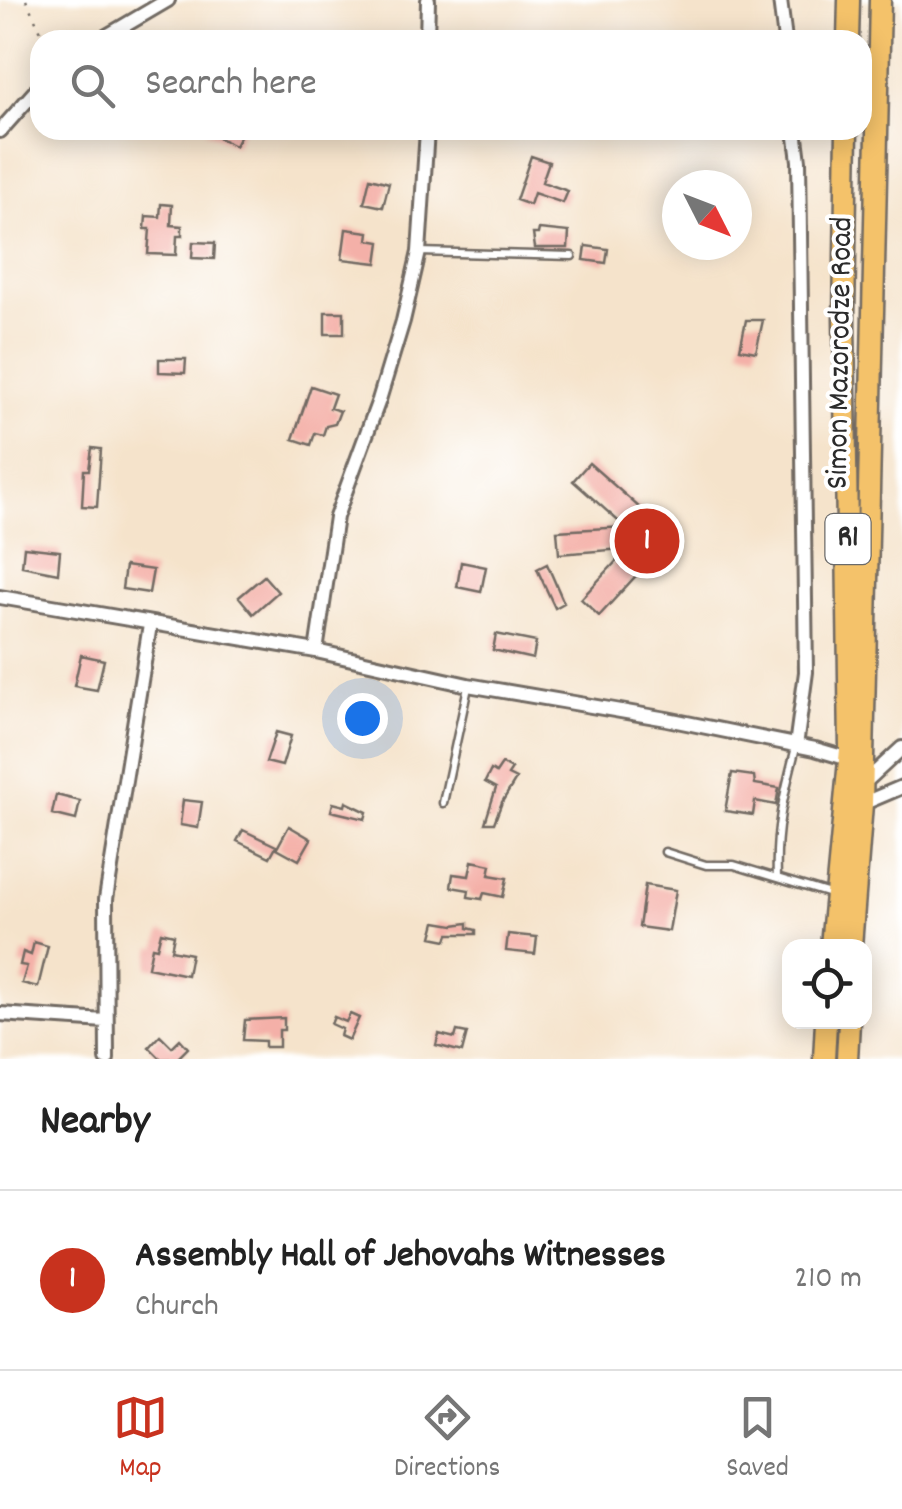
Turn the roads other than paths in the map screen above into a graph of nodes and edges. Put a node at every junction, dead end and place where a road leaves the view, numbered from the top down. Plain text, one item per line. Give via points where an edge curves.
1 (168, 0) edge
2 (428, 0) edge
3 (780, 0) edge
4 (849, 0) edge
5 (880, 0) edge
6 (117, 30) edge
7 (427, 30) edge
8 (783, 30) edge
9 (848, 30) edge
10 (30, 98) edge
11 (0, 132) edge
12 (426, 140) edge
13 (797, 140) edge
14 (846, 140) edge
15 (418, 252) junction
16 (572, 256) dead end
17 (0, 597) edge
18 (150, 625) junction
19 (316, 651) junction
20 (468, 686) junction
21 (796, 746) junction
22 (902, 748) edge
23 (849, 759) junction
24 (902, 786) edge
25 (862, 794) junction
26 (443, 802) dead end
27 (666, 852) dead end
28 (777, 877) junction
29 (836, 896) junction
30 (831, 939) edge
31 (852, 939) edge
32 (0, 1014) edge
33 (105, 1021) junction
34 (826, 1029) edge
35 (849, 1029) edge
36 (107, 1059) edge
37 (824, 1059) edge
38 (848, 1059) edge

1 - 6 street
2 - 7 street
3 - 8 street
4 - 9 highway
5 - 25 highway, Simon Mazorodze Road / R1
10 - 11 street
12 - 15 street
13 - 21 street via 806,672
14 - 23 highway, Simon Mazorodze Road / R1
15 - 16 lane
15 - 19 street via 379,400 336,518
17 - 18 street
18 - 19 street
18 - 33 street via 106,899
19 - 20 street
20 - 21 street
20 - 26 lane
21 - 23 street
21 - 28 lane via 779,811
22 - 25 street
23 - 29 highway, Simon Mazorodze Road / R1
24 - 25 street
25 - 31 highway, Simon Mazorodze Road / R1
27 - 28 lane
28 - 29 lane
29 - 30 highway, Simon Mazorodze Road / R1
32 - 33 street
33 - 36 street
34 - 37 highway
35 - 38 highway

